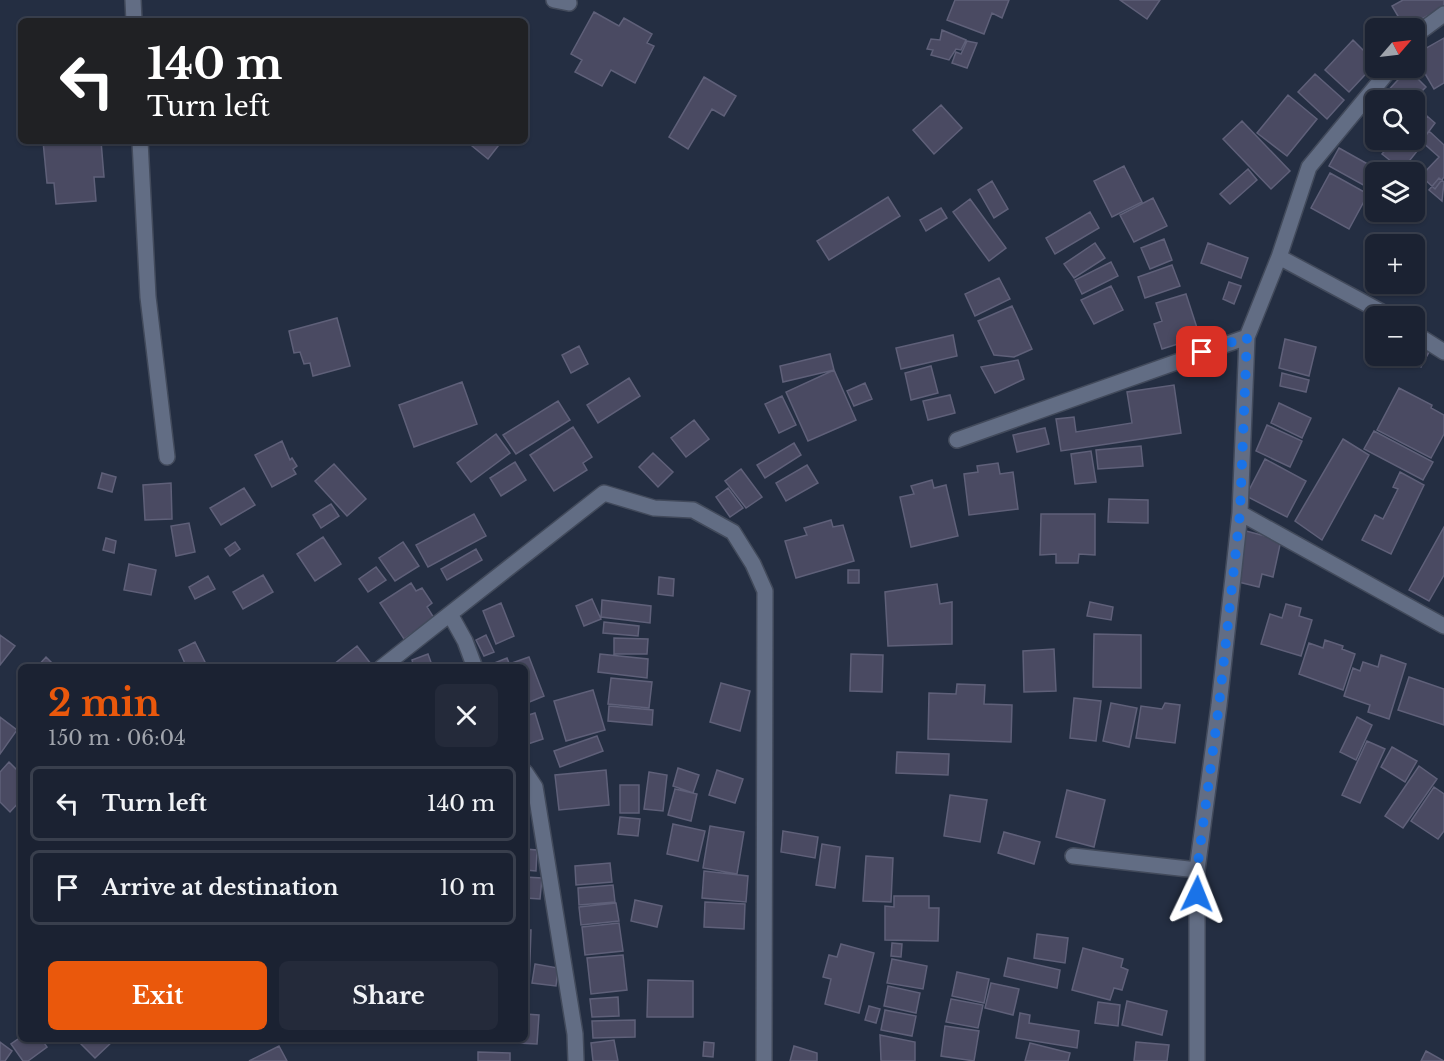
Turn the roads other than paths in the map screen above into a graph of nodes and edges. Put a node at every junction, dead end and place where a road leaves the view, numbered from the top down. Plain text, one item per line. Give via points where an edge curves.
1 (133, 0) edge
2 (1444, 14) edge
3 (134, 18) edge
4 (1425, 28) edge
5 (1383, 78) edge
6 (140, 144) edge
7 (1279, 257) junction
8 (1370, 306) edge
9 (1247, 337) junction
10 (1425, 340) edge
11 (1444, 352) edge
12 (957, 440) dead end
13 (167, 458) dead end
14 (1240, 513) junction
15 (450, 614) junction
16 (1444, 627) edge
17 (386, 664) edge
18 (474, 664) edge
19 (528, 776) edge
20 (1072, 856) dead end
21 (1197, 870) junction
22 (576, 1061) edge
23 (764, 1061) edge
24 (1197, 1061) edge

1 - 3 street
2 - 4 street
5 - 7 street via 1310,167
6 - 13 street via 148,297
7 - 8 street
7 - 9 street
9 - 12 street
9 - 14 street
10 - 11 street
14 - 16 street
14 - 21 street
15 - 17 street
15 - 18 street
15 - 23 street via 604,493 654,508 693,510 733,532 765,591
19 - 22 street via 535,787 575,1034
20 - 21 street
21 - 24 street

